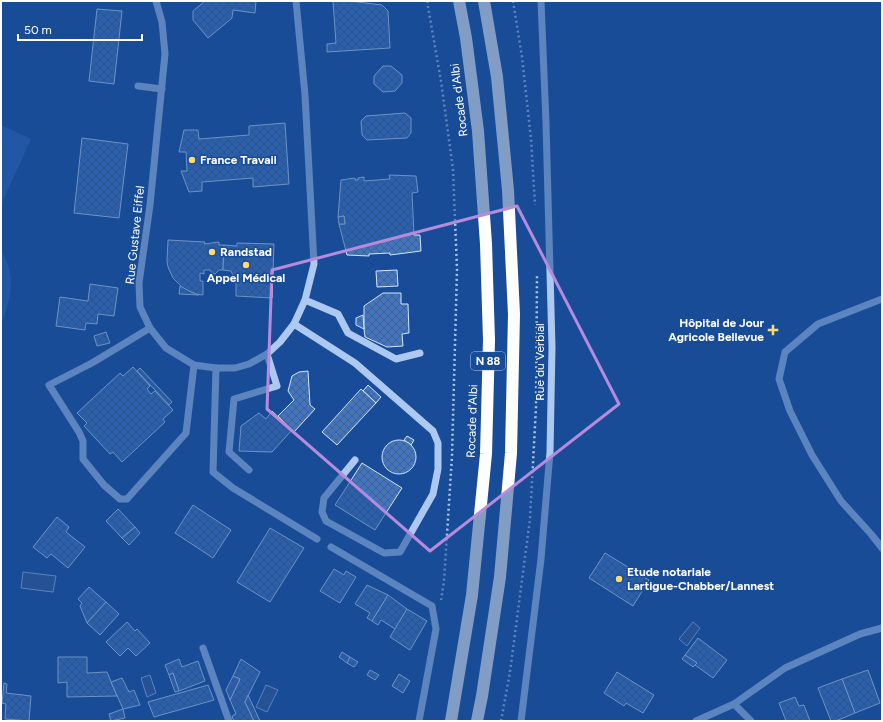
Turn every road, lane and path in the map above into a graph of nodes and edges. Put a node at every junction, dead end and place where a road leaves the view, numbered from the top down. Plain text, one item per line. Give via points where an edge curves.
1 (156, 1) edge
2 (296, 1) edge
3 (427, 1) edge
4 (459, 1) edge
5 (484, 1) edge
6 (541, 1) edge
7 (138, 86) dead end
8 (162, 89) junction
9 (882, 298) edge
10 (305, 300) junction
11 (294, 324) junction
12 (150, 328) junction
13 (420, 353) dead end
14 (267, 354) junction
15 (194, 365) junction
16 (216, 368) junction
17 (355, 460) dead end
18 (249, 470) dead end
19 (317, 540) dead end
20 (331, 547) dead end
21 (882, 548) edge
22 (435, 621) junction
23 (882, 628) edge
24 (203, 648) dead end
25 (734, 704) junction
26 (229, 721) edge
27 (419, 721) edge
28 (451, 721) edge
29 (476, 721) edge
30 (521, 721) edge
31 (696, 721) edge
32 (752, 721) edge

1 - 8 street, Rue Gustave Eiffel via 162,22 165,54
2 - 10 street, Rue Gustave Eiffel via 305,95 314,264
3 - 22 path via 441,81 452,169 457,269 452,456 444,581
4 - 28 highway, Rocade d'Albi / N 88 via 478,131 486,244 488,340 486,454 472,595
5 - 29 highway, N 88 via 497,78 507,182 514,314 511,453 500,577
6 - 30 street, Rue du Verbial via 552,347 550,452 541,559
7 - 8 street
8 - 12 street, Rue Gustave Eiffel via 139,283 140,307
9 - 21 street via 818,324 785,352 779,379 790,411 812,455 841,501
10 - 11 street, Rue Gustave Eiffel
10 - 13 street via 338,314 348,333 396,359
11 - 14 street, Rue Gustave Eiffel
11 - 17 street via 355,363 433,431 438,443 438,469 433,494 400,552 384,553 326,521 322,512 324,498
12 - 15 street, Rue Gustave Eiffel via 166,348
12 - 15 street via 92,363 48,385 83,440 82,459 120,499 127,499 186,433
14 - 16 street, Rue Gustave Eiffel via 235,368
14 - 18 street via 277,386 234,399 229,452
15 - 16 street, Rue Gustave Eiffel
16 - 19 street via 213,472 233,488
20 - 22 street via 432,606
22 - 27 street via 436,628
23 - 25 street via 860,634 786,668
24 - 26 street
25 - 31 street
25 - 32 street

